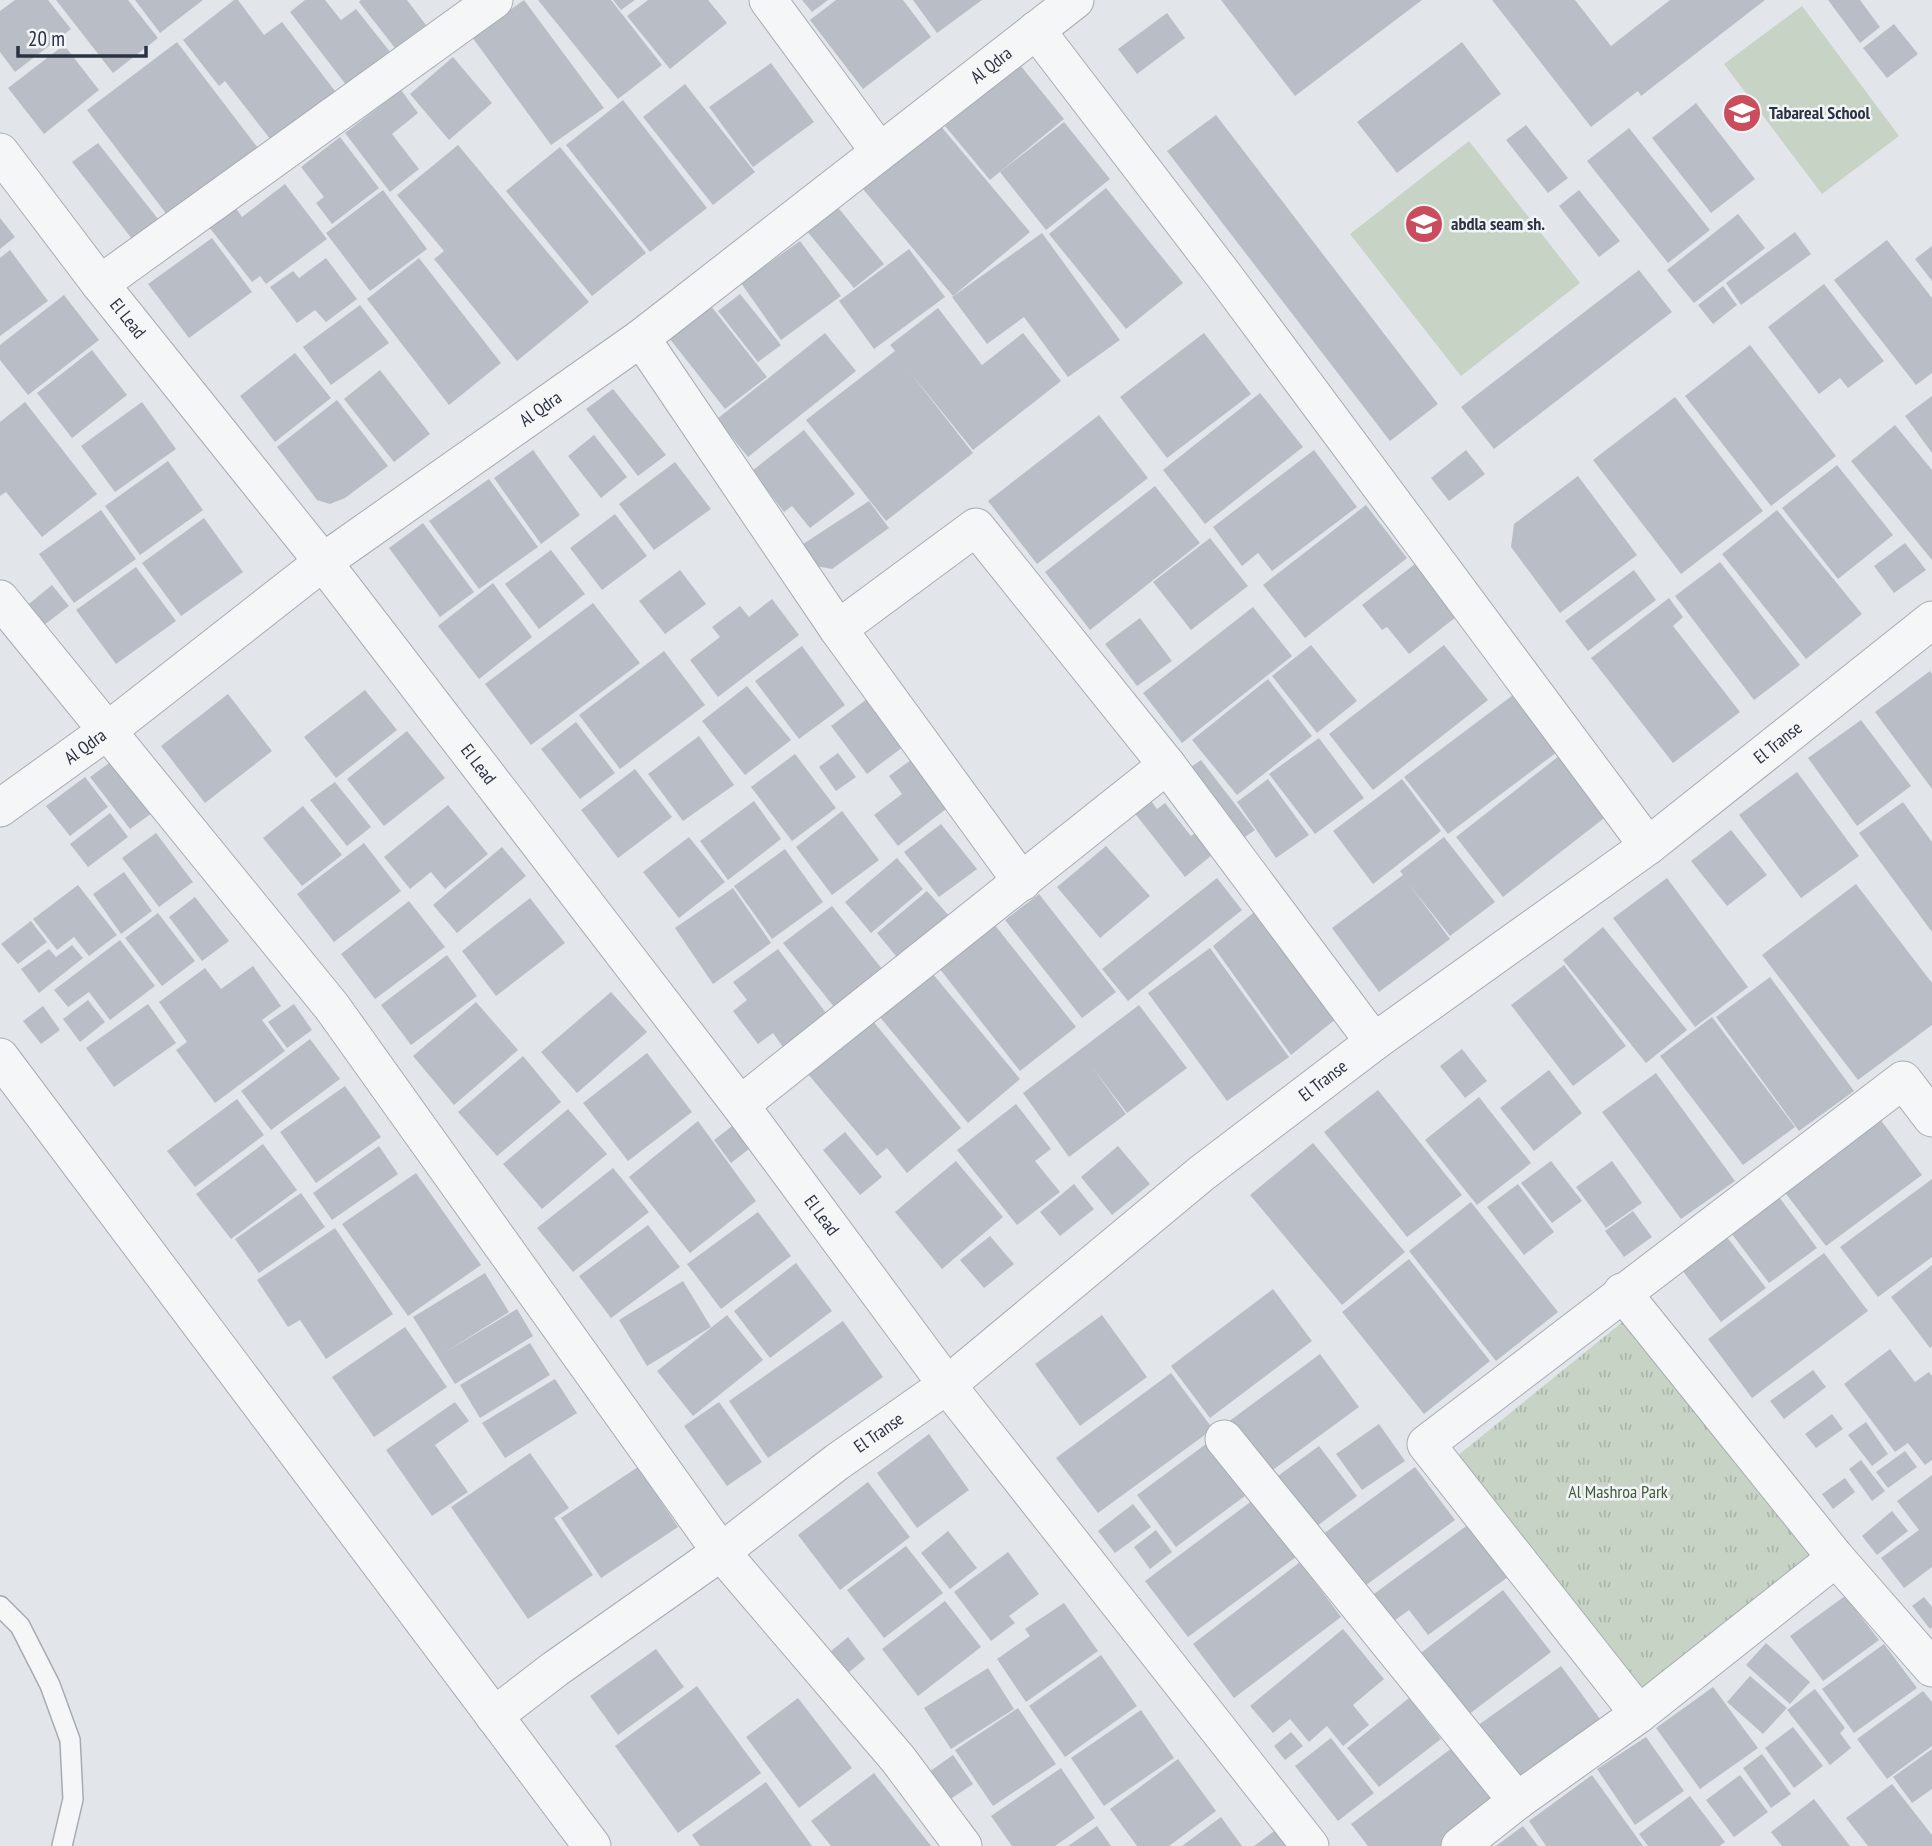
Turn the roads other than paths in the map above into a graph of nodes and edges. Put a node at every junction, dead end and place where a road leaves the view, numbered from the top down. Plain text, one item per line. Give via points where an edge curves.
1 (494, 0) edge
2 (768, 0) edge
3 (1075, 0) edge
4 (1036, 30) junction
5 (879, 151) junction
6 (0, 152) edge
7 (100, 284) junction
8 (641, 338) junction
9 (323, 562) junction
10 (0, 599) edge
11 (1932, 620) edge
12 (838, 629) junction
13 (107, 731) junction
14 (1167, 765) junction
15 (0, 808) edge
16 (1648, 846) junction
17 (1022, 882) junction
18 (1374, 1042) junction
19 (0, 1057) edge
20 (740, 1105) junction
21 (1932, 1118) edge
22 (1622, 1292) junction
23 (947, 1385) junction
24 (1224, 1439) dead end
25 (721, 1552) junction
26 (1836, 1558) junction
27 (0, 1606) edge
28 (1932, 1668) edge
29 (1639, 1714) junction
30 (494, 1716) junction
31 (1517, 1801) junction
32 (62, 1846) edge
33 (592, 1846) edge
34 (963, 1846) edge
35 (1310, 1846) edge
36 (1460, 1846) edge

1 - 7 street
2 - 5 street
3 - 4 street, Al Qdra
4 - 5 street, Al Qdra
4 - 16 street
5 - 8 street, Al Qdra
6 - 7 street, El Lead
7 - 9 street, El Lead
8 - 9 street, Al Qdra
8 - 12 street
9 - 13 street, Al Qdra
9 - 20 street, El Lead
10 - 13 street
11 - 16 street, El Transe
12 - 14 street via 976,527
12 - 17 street
13 - 15 street, Al Qdra
13 - 25 street via 332,1007
14 - 17 street
14 - 18 street
16 - 18 street, El Transe
17 - 20 street
18 - 23 street, El Transe via 1202,1173
19 - 30 street
20 - 23 street, El Lead
21 - 22 street via 1903,1080
22 - 26 street
22 - 29 street via 1426,1444
23 - 25 street, El Transe
23 - 35 street, El Lead
24 - 31 street
25 - 30 street, El Transe
25 - 34 street via 898,1759
26 - 28 street
26 - 29 street
27 - 32 lane via 20,1626 50,1685 70,1740 73,1799
29 - 31 street
30 - 33 street
31 - 36 street

